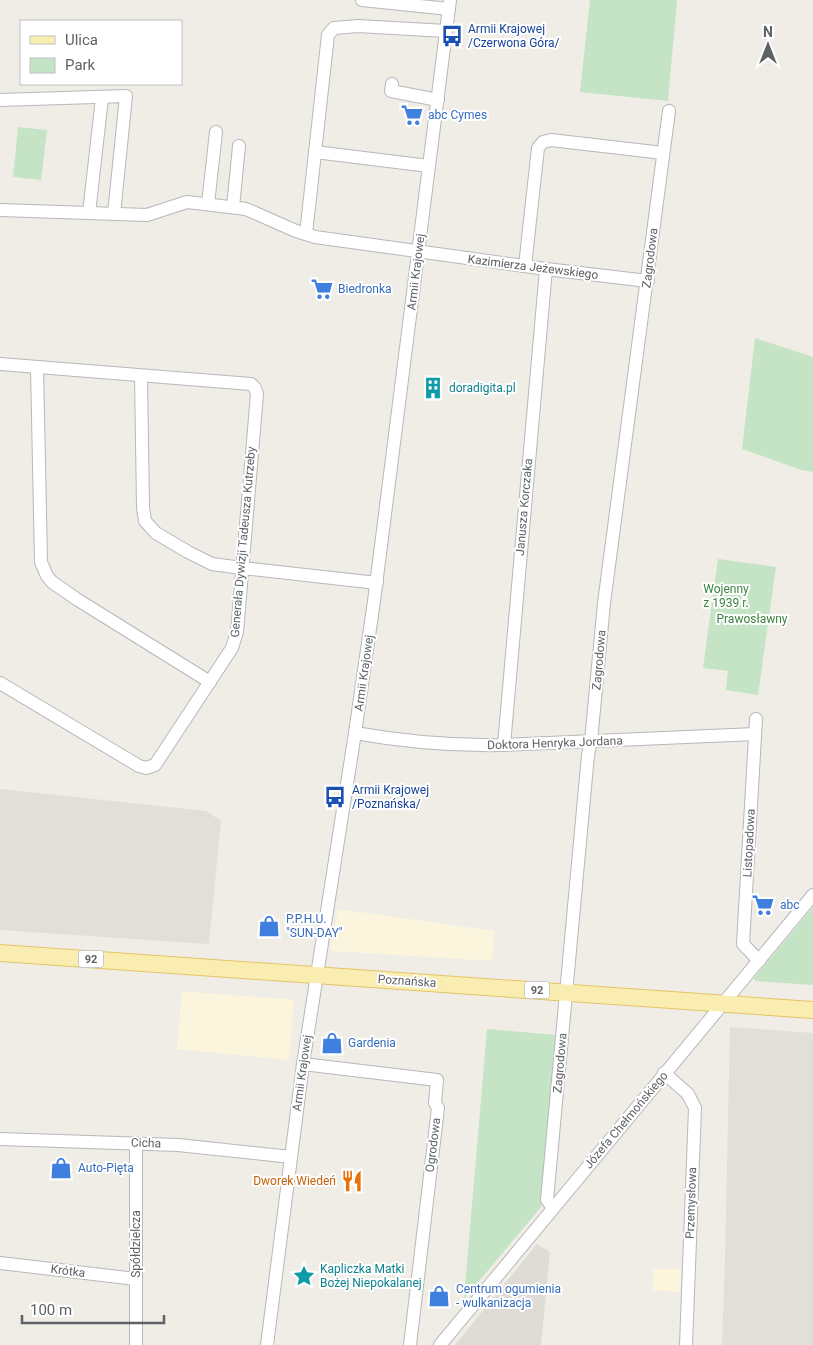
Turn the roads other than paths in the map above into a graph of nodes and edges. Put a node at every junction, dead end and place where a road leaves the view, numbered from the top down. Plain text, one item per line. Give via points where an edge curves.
1 (362, 0) edge
2 (449, 5) edge
3 (446, 31) junction
4 (392, 84) dead end
5 (102, 98) junction
6 (0, 100) edge
7 (438, 100) junction
8 (669, 111) dead end
9 (216, 132) dead end
10 (239, 146) dead end
11 (315, 152) junction
12 (663, 153) junction
13 (430, 166) junction
14 (208, 204) junction
15 (233, 207) junction
16 (0, 210) edge
17 (90, 213) junction
18 (114, 214) junction
19 (306, 234) junction
20 (419, 252) junction
21 (525, 266) junction
22 (546, 270) junction
23 (648, 281) junction
24 (0, 364) edge
25 (37, 367) junction
26 (141, 376) junction
27 (242, 568) junction
28 (377, 582) junction
29 (210, 682) junction
30 (0, 684) edge
31 (756, 719) dead end
32 (355, 734) junction
33 (755, 734) junction
34 (591, 741) junction
35 (504, 745) junction
36 (813, 895) edge
37 (0, 953) edge
38 (759, 961) junction
39 (317, 975) junction
40 (567, 992) junction
41 (724, 1003) junction
42 (813, 1010) edge
43 (303, 1064) junction
44 (664, 1074) junction
45 (0, 1139) edge
46 (136, 1143) junction
47 (291, 1157) junction
48 (553, 1208) junction
49 (0, 1263) edge
50 (136, 1279) junction
51 (136, 1345) edge
52 (267, 1345) edge
53 (410, 1345) edge
54 (440, 1345) edge
55 (686, 1345) edge

1 - 2 street
2 - 3 street, Armii Krajowej
3 - 7 street, Armii Krajowej
3 - 11 street via 358,26 334,28 328,35
4 - 7 street via 391,92
5 - 6 street
5 - 17 street
5 - 18 street via 126,96
7 - 13 street, Armii Krajowej
8 - 12 street, Zagrodowa
9 - 14 street
10 - 15 street
11 - 13 street
11 - 19 street
12 - 21 street via 551,140 543,142 538,148
12 - 23 street, Zagrodowa
13 - 20 street, Armii Krajowej
14 - 15 street, Kazimierza Jeżewskiego
14 - 18 street, Kazimierza Jeżewskiego via 188,202 147,215
15 - 19 street, Kazimierza Jeżewskiego via 246,209
16 - 17 street, Kazimierza Jeżewskiego
17 - 18 street, Kazimierza Jeżewskiego
19 - 20 street, Kazimierza Jeżewskiego
20 - 21 street, Kazimierza Jeżewskiego
20 - 28 street, Armii Krajowej
21 - 22 street, Kazimierza Jeżewskiego
22 - 23 street, Kazimierza Jeżewskiego
22 - 35 street, Janusza Korczaka
23 - 34 street, Zagrodowa via 604,603
24 - 25 street
25 - 26 street
25 - 29 street via 41,562 47,576 78,600
26 - 27 street via 145,521 156,533 212,564
26 - 27 street, Generała Dywizji Tadeusza Kutrzeby via 250,384 255,388
27 - 28 street
27 - 29 street, Generała Dywizji Tadeusza Kutrzeby via 237,632 232,648
28 - 32 street, Armii Krajowej
29 - 30 street, Generała Dywizji Tadeusza Kutrzeby via 155,765 146,768
31 - 33 street, Listopadowa
32 - 35 street, Doktora Henryka Jordana via 416,743
32 - 39 street, Armii Krajowej
33 - 34 street, Doktora Henryka Jordana
33 - 38 street, Listopadowa via 743,944
34 - 35 street, Doktora Henryka Jordana
34 - 40 street, Zagrodowa
36 - 38 street, Józefa Chełmońskiego
37 - 39 main road, Poznańska / 92
38 - 41 street, Józefa Chełmońskiego
39 - 40 main road, Poznańska / 92
39 - 43 street, Armii Krajowej
40 - 41 main road, Poznańska / 92
40 - 48 street, Zagrodowa via 547,1200
41 - 42 main road, Poznańska / 92
41 - 44 street, Józefa Chełmońskiego
43 - 47 street, Armii Krajowej
43 - 53 street, Ogrodowa via 437,1080 435,1102 438,1108
44 - 48 street, Józefa Chełmońskiego
44 - 55 street, Przemysłowa via 688,1094 695,1108
45 - 46 street, Cicha
46 - 47 street, Cicha via 178,1144
46 - 50 street, Spółdzielcza
47 - 52 street, Armii Krajowej
48 - 54 street, Józefa Chełmońskiego
49 - 50 street, Krótka
50 - 51 street, Spółdzielcza

